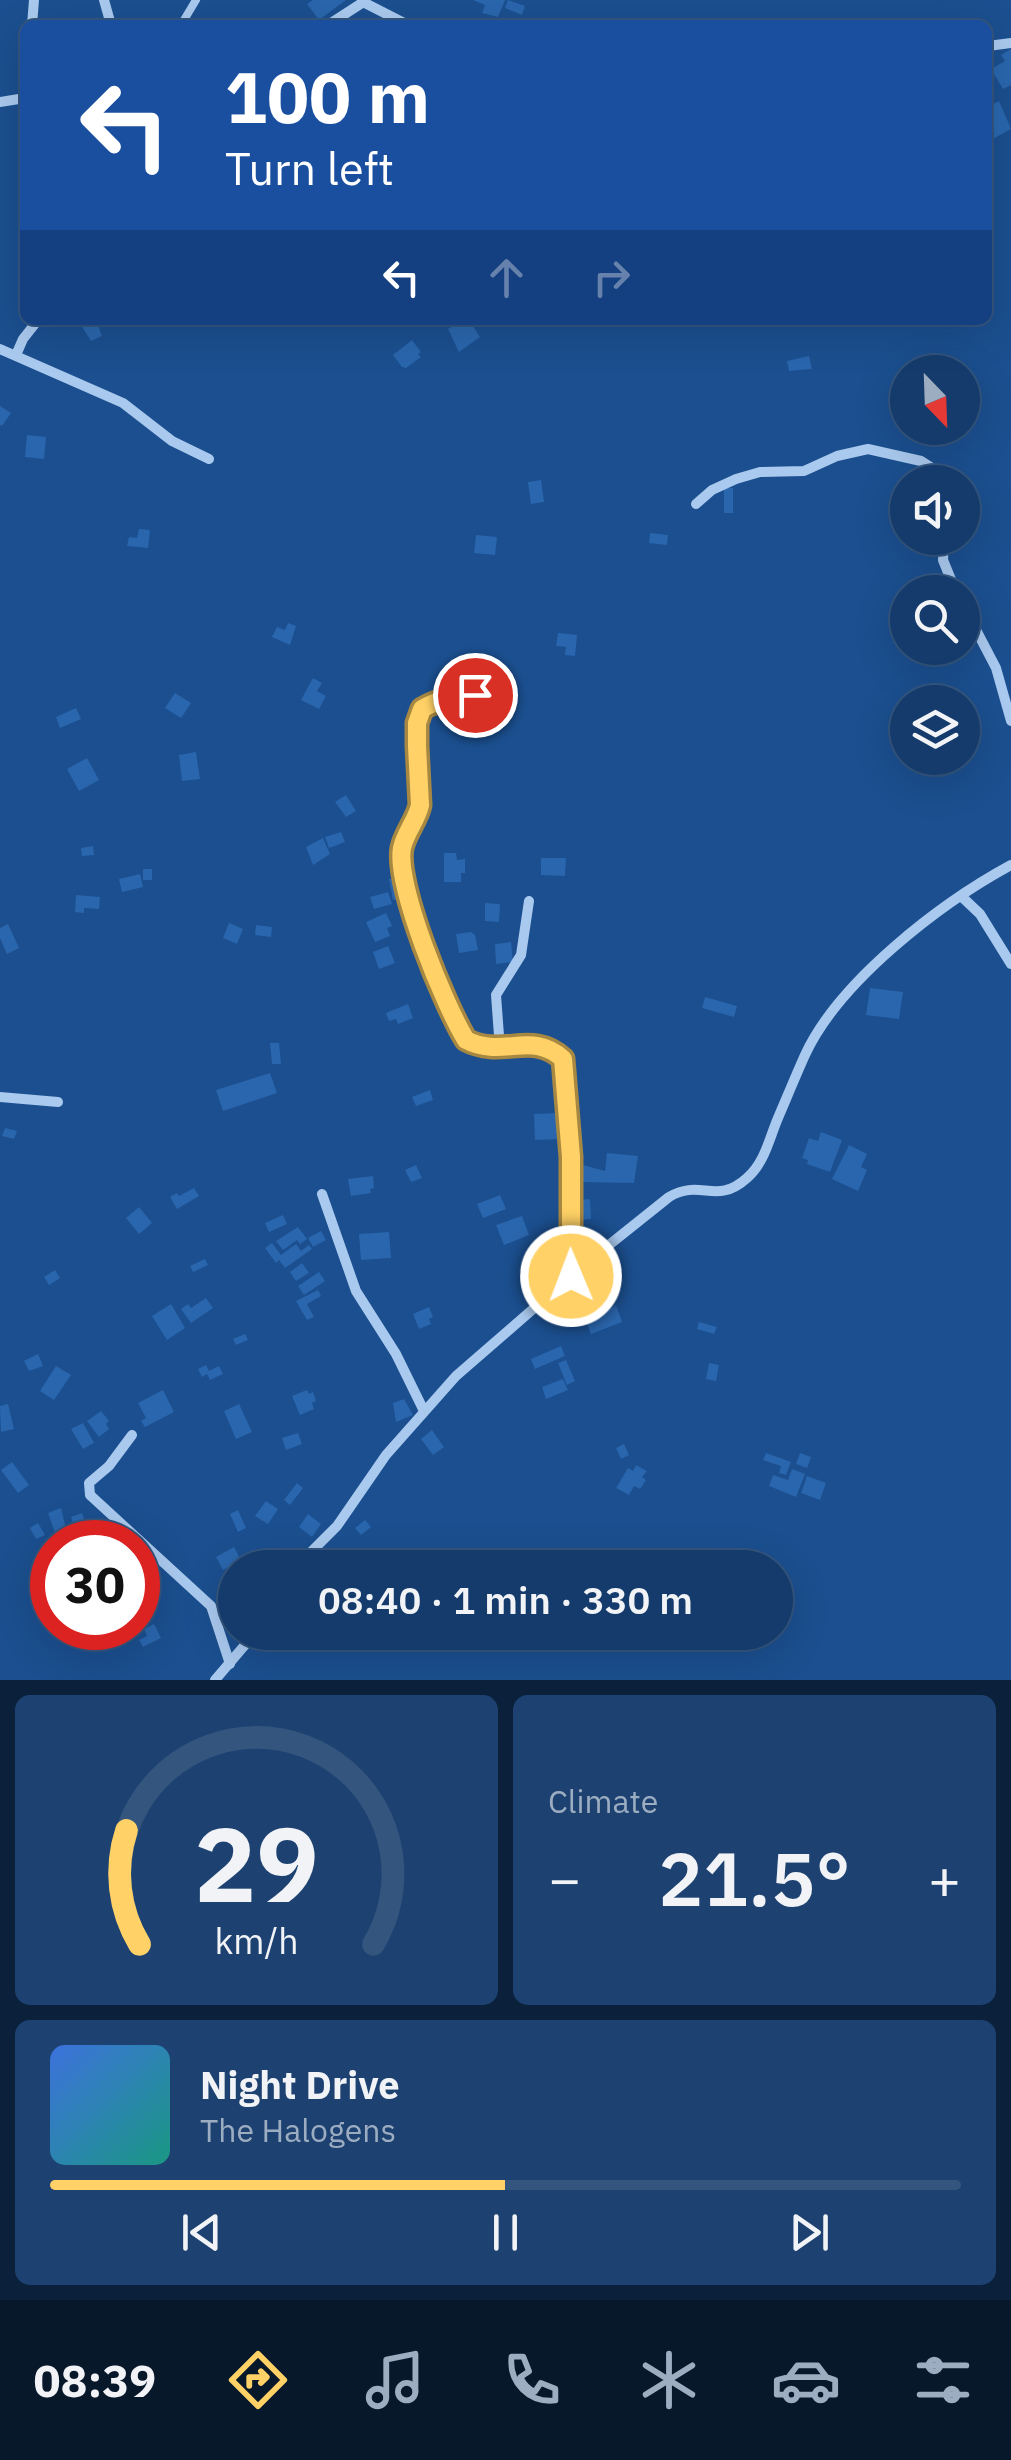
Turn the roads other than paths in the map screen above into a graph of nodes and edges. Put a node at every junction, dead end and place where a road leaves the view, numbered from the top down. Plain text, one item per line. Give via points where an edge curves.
1 (364, 1) edge
2 (336, 20) edge
3 (399, 20) edge
4 (34, 325) edge
5 (0, 348) edge
6 (16, 355) junction
7 (209, 459) dead end
8 (927, 465) edge
9 (696, 504) dead end
10 (980, 637) edge
11 (475, 695) dead end
12 (1011, 721) edge
13 (1011, 864) edge
14 (961, 896) junction
15 (528, 900) dead end
16 (1011, 964) edge
17 (500, 1049) junction
18 (0, 1098) edge
19 (58, 1102) dead end
20 (322, 1194) dead end
21 (571, 1276) junction
22 (424, 1409) junction
23 (132, 1434) dead end
24 (313, 1550) edge
25 (241, 1650) edge
26 (230, 1664) junction
27 (215, 1680) edge

1 - 2 street
1 - 3 street
4 - 6 street
5 - 6 street
6 - 7 street via 123,403 172,441
8 - 9 street via 868,449 804,471 736,479
10 - 12 street
11 - 17 street via 422,709 420,805 402,855 413,916 458,1028 481,1048
13 - 14 street
14 - 16 street
14 - 21 street via 920,925 840,1003 806,1052 765,1154 747,1178 726,1191 679,1192
15 - 17 street via 520,955 496,995
17 - 21 street via 540,1044 563,1059
18 - 19 street
20 - 22 street via 356,1291
21 - 22 street
22 - 24 street
23 - 26 street via 90,1483 90,1495 211,1606
25 - 26 street
26 - 27 street

